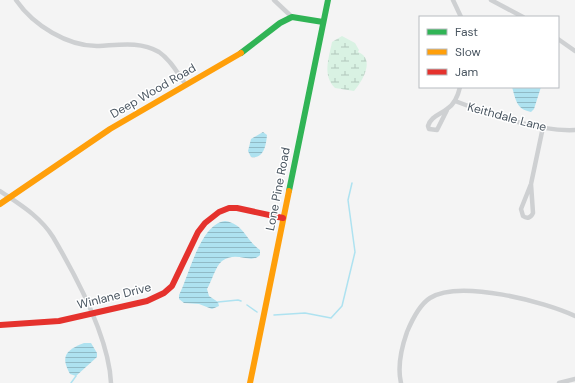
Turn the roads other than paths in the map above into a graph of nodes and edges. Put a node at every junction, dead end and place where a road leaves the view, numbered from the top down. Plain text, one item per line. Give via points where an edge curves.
1 (16, 0) edge
2 (274, 0) edge
3 (328, 0) edge
4 (453, 0) edge
5 (491, 0) edge
6 (461, 16) edge
7 (521, 16) edge
8 (292, 17) junction
9 (324, 22) junction
10 (559, 40) edge
11 (575, 51) edge
12 (186, 85) junction
13 (460, 88) edge
14 (455, 101) junction
15 (447, 110) junction
16 (542, 128) junction
17 (575, 130) edge
18 (531, 184) junction
19 (0, 192) edge
20 (10, 198) junction
21 (0, 204) edge
22 (283, 218) junction
23 (92, 313) junction
24 (575, 316) edge
25 (0, 326) edge
26 (575, 379) edge
27 (111, 383) edge
28 (250, 383) edge
29 (400, 383) edge
30 (559, 383) edge

1 - 12 street via 40,23 57,35 78,44 132,44 154,50 166,58
2 - 8 street
3 - 9 street, Lone Pine Road
4 - 6 street
5 - 7 street
8 - 9 street
8 - 12 street, Deep Wood Road via 238,55
9 - 22 street, Lone Pine Road
10 - 11 street
12 - 20 street, Deep Wood Road via 110,129
13 - 14 street, Keithdale Lane
14 - 15 street
14 - 16 street, Keithdale Lane
15 - 15 street via 437,130 429,129 431,119
16 - 17 street, Keithdale Lane
16 - 18 street
18 - 18 street via 533,213 526,218 521,209
19 - 20 street
20 - 21 street, Deep Wood Road
20 - 23 street via 25,208 49,231
22 - 23 street, Winlane Drive via 245,209 223,210 198,232 176,280 164,293 138,303
22 - 28 street, Lone Pine Road
23 - 25 street, Winlane Drive via 59,321
23 - 27 street via 105,346
24 - 29 street via 555,308 507,296 459,290 438,294 426,301 409,327 400,361
26 - 30 street

